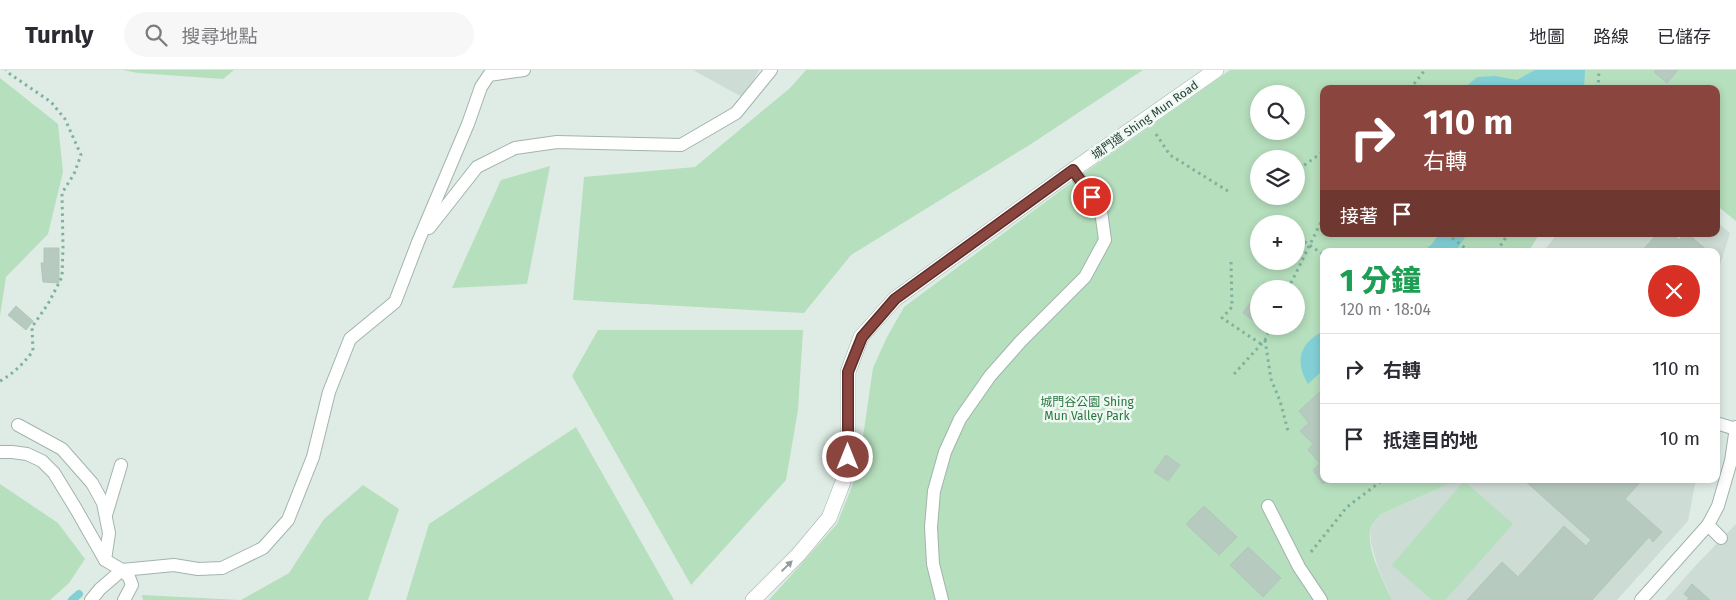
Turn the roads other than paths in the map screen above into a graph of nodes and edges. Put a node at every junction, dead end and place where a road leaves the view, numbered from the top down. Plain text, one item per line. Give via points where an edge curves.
1 (524, 70) edge
2 (771, 70) edge
3 (1216, 70) edge
4 (1073, 170) junction
5 (418, 242) junction
6 (1720, 424) edge
7 (18, 425) dead end
8 (1736, 428) edge
9 (0, 452) edge
10 (1733, 463) edge
11 (121, 465) dead end
12 (1268, 506) dead end
13 (106, 517) junction
14 (1708, 525) junction
15 (1721, 538) dead end
16 (105, 560) junction
17 (122, 570) junction
18 (91, 600) edge
19 (124, 600) edge
20 (752, 600) edge
21 (942, 600) edge
22 (1321, 600) edge
23 (1641, 600) edge

1 - 5 lane via 489,75 481,87
2 - 5 lane via 736,113 681,145 557,142 515,148 477,167
3 - 4 street, 城門道 Shing Mun Road
20 -> 4 street, 城門道 Shing Mun Road via 798,555 829,518 843,482 848,457 848,372 862,337 895,299
4 - 21 lane via 1101,211 1104,240 1085,277 990,376 956,427 934,490 931,527 934,564
5 - 17 lane via 395,302 350,338 329,392 314,457 288,520 264,548 222,568 174,565
6 - 8 lane
7 - 13 lane via 62,450 92,483 103,503
8 - 10 lane
9 - 16 lane via 27,454 42,461 54,474
10 - 14 lane
11 - 13 lane
12 - 22 lane via 1299,567
13 - 16 lane via 109,533
14 - 15 lane
14 - 23 lane
16 - 17 lane
17 - 18 lane
17 - 19 lane via 132,585

